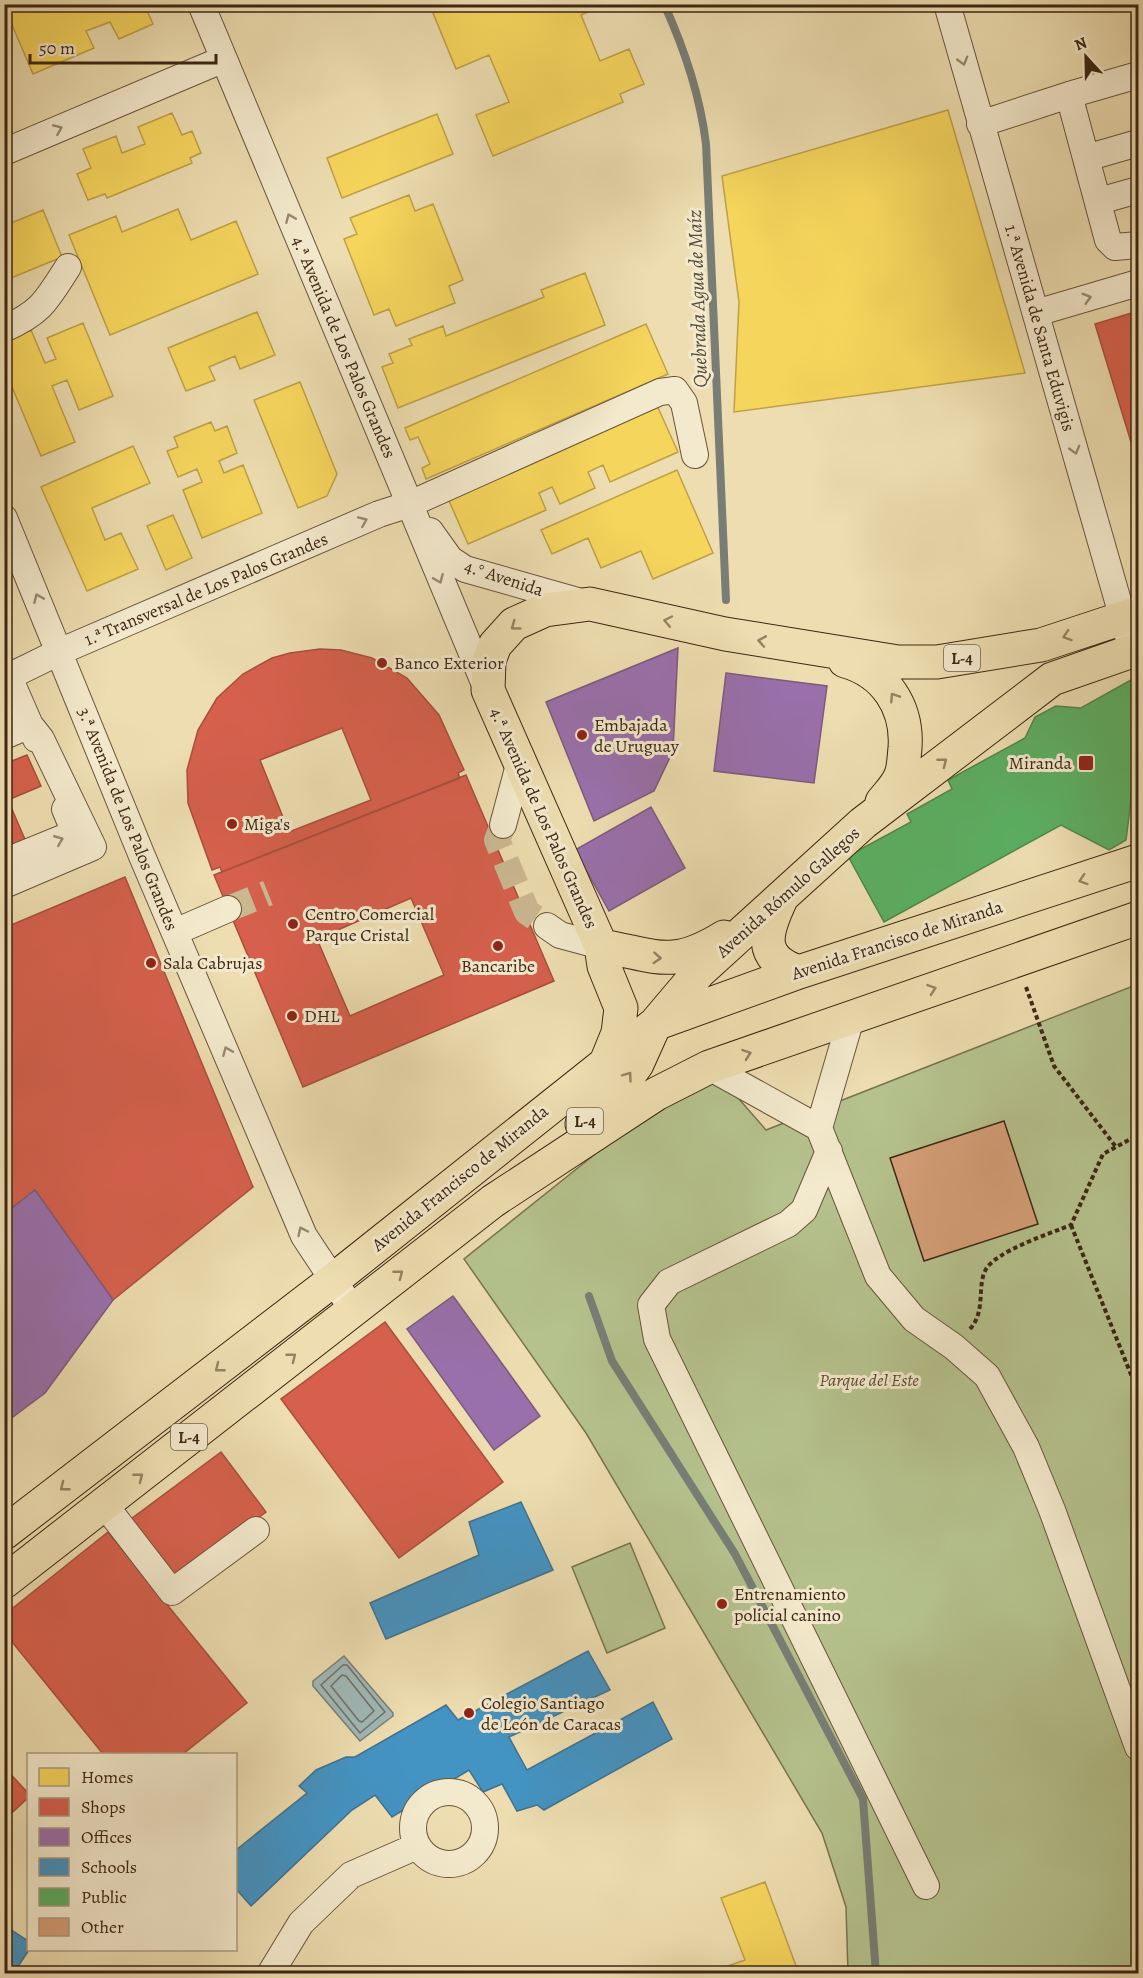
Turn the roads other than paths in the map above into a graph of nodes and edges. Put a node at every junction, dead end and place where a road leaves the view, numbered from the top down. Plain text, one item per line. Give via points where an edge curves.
1 (201, 4) edge
2 (947, 4) edge
3 (224, 59) junction
4 (1138, 75) edge
5 (1069, 95) junction
6 (980, 124) junction
7 (1138, 143) edge
8 (4, 152) edge
9 (1086, 158) junction
10 (1138, 190) edge
11 (1099, 201) junction
12 (1138, 244) edge
13 (68, 267) dead end
14 (1138, 283) edge
15 (1036, 314) junction
16 (4, 328) edge
17 (694, 455) dead end
18 (410, 504) junction
19 (4, 518) edge
20 (590, 604) junction
21 (1130, 616) edge
22 (798, 647) junction
23 (1136, 650) edge
24 (59, 652) junction
25 (7, 678) edge
26 (488, 690) junction
27 (30, 725) junction
28 (4, 736) edge
29 (519, 765) junction
30 (863, 823) junction
31 (503, 825) tunnel mouth
32 (1138, 861) edge
33 (4, 862) edge
34 (4, 885) edge
35 (783, 894) junction
36 (228, 909) tunnel mouth
37 (1138, 918) edge
38 (547, 926) tunnel mouth
39 (175, 932) junction
40 (601, 946) junction
41 (799, 972) junction
42 (850, 1017) junction
43 (655, 1024) junction
44 (607, 1060) junction
45 (709, 1067) junction
46 (824, 1139) junction
47 (493, 1201) junction
48 (332, 1281) junction
49 (352, 1310) junction
50 (101, 1517) junction
51 (255, 1530) dead end
52 (5, 1531) edge
53 (15, 1573) edge
54 (1138, 1747) edge
55 (417, 1846) dead end
56 (926, 1886) dead end
57 (270, 1974) edge

1 - 3 street, 4.ª Avenida de Los Palos Grandes
2 -> 6 street, 1.ª Avenida de Santa Eduvigis
8 -> 3 street
18 -> 3 street, 4.ª Avenida de Los Palos Grandes
4 - 5 street
5 - 6 street
5 - 9 street
6 - 15 street, 1.ª Avenida de Santa Eduvigis
7 - 9 street
9 - 11 street
10 - 11 street
11 - 12 street via 1108,240 1115,247
13 - 16 street via 42,307
15 -> 14 street
15 -> 21 street, 1.ª Avenida de Santa Eduvigis
17 - 18 street, 1.ª Transversal de Los Palos Grandes via 684,402 675,390 660,392
18 - 20 street, 4.° Avenida via 450,559 465,569
24 -> 18 street, 1.ª Transversal de Los Palos Grandes
18 -> 26 street, 4.ª Avenida de Los Palos Grandes
24 -> 19 street, 3.ª Avenida de Los Palos Grandes
22 -> 20 main road, L-4
20 -> 26 main road, 4.ª Avenida de Los Palos Grandes / L-4 via 545,610 514,624 495,645 489,661
21 -> 22 main road, L-4 via 1041,645 937,662 898,662
21 - 23 street, 1.ª Avenida de Santa Eduvigis
30 -> 22 main road, L-4 via 902,773 906,735 900,707 871,672 854,663
30 -> 23 main road, Avenida Rómulo Gallegos / L-4 via 1052,679
24 - 25 street, 1.ª Transversal de Los Palos Grandes
24 - 39 street, 3.ª Avenida de Los Palos Grandes
25 - 27 street
26 - 29 main road, 4.ª Avenida de Los Palos Grandes / L-4
27 - 28 street
33 -> 27 street via 75,833
27 - 34 street via 41,739 93,847
29 - 31 street
29 - 40 main road, 4.ª Avenida de Los Palos Grandes / L-4
30 - 35 main road, Avenida Rómulo Gallegos / L-4
32 -> 41 main road, Avenida Francisco de Miranda
40 -> 35 main road, L-4 via 649,958 688,954 722,938
35 - 41 main road, L-4 via 768,927 768,945 782,965
35 - 43 main road, Avenida Rómulo Gallegos / L-4 via 699,972
36 - 39 street
42 -> 37 main road, Avenida Francisco de Miranda
38 - 40 street via 560,935
48 -> 39 street, 3.ª Avenida de Los Palos Grandes via 304,1236
40 - 44 main road, L-4 via 604,966 621,1008 618,1033
41 - 43 main road, Avenida Francisco de Miranda / L-4
45 -> 42 main road, Avenida Francisco de Miranda
42 - 46 street
43 - 44 main road, Avenida Francisco de Miranda / L-4
47 -> 43 main road, Avenida Rómulo Gallegos / L-4 via 613,1098 637,1064
44 - 48 main road, Avenida Francisco de Miranda / L-4
45 - 46 street
45 - 47 main road, Avenida Francisco de Miranda via 656,1094
46 - 54 street via 878,1276 914,1320 987,1376 1026,1447
46 - 56 street via 804,1210 788,1224 669,1282 651,1305 657,1339
49 -> 47 main road, Avenida Francisco de Miranda / L-4
48 - 49 street, 3.ª Avenida de Los Palos Grandes
48 -> 52 main road, Avenida Francisco de Miranda / L-4
50 -> 49 main road, Avenida Francisco de Miranda / L-4
50 - 51 street via 172,1592
50 - 53 main road, Avenida Francisco de Miranda / L-4
52 - 53 street
55 - 57 street via 351,1875 301,1923

